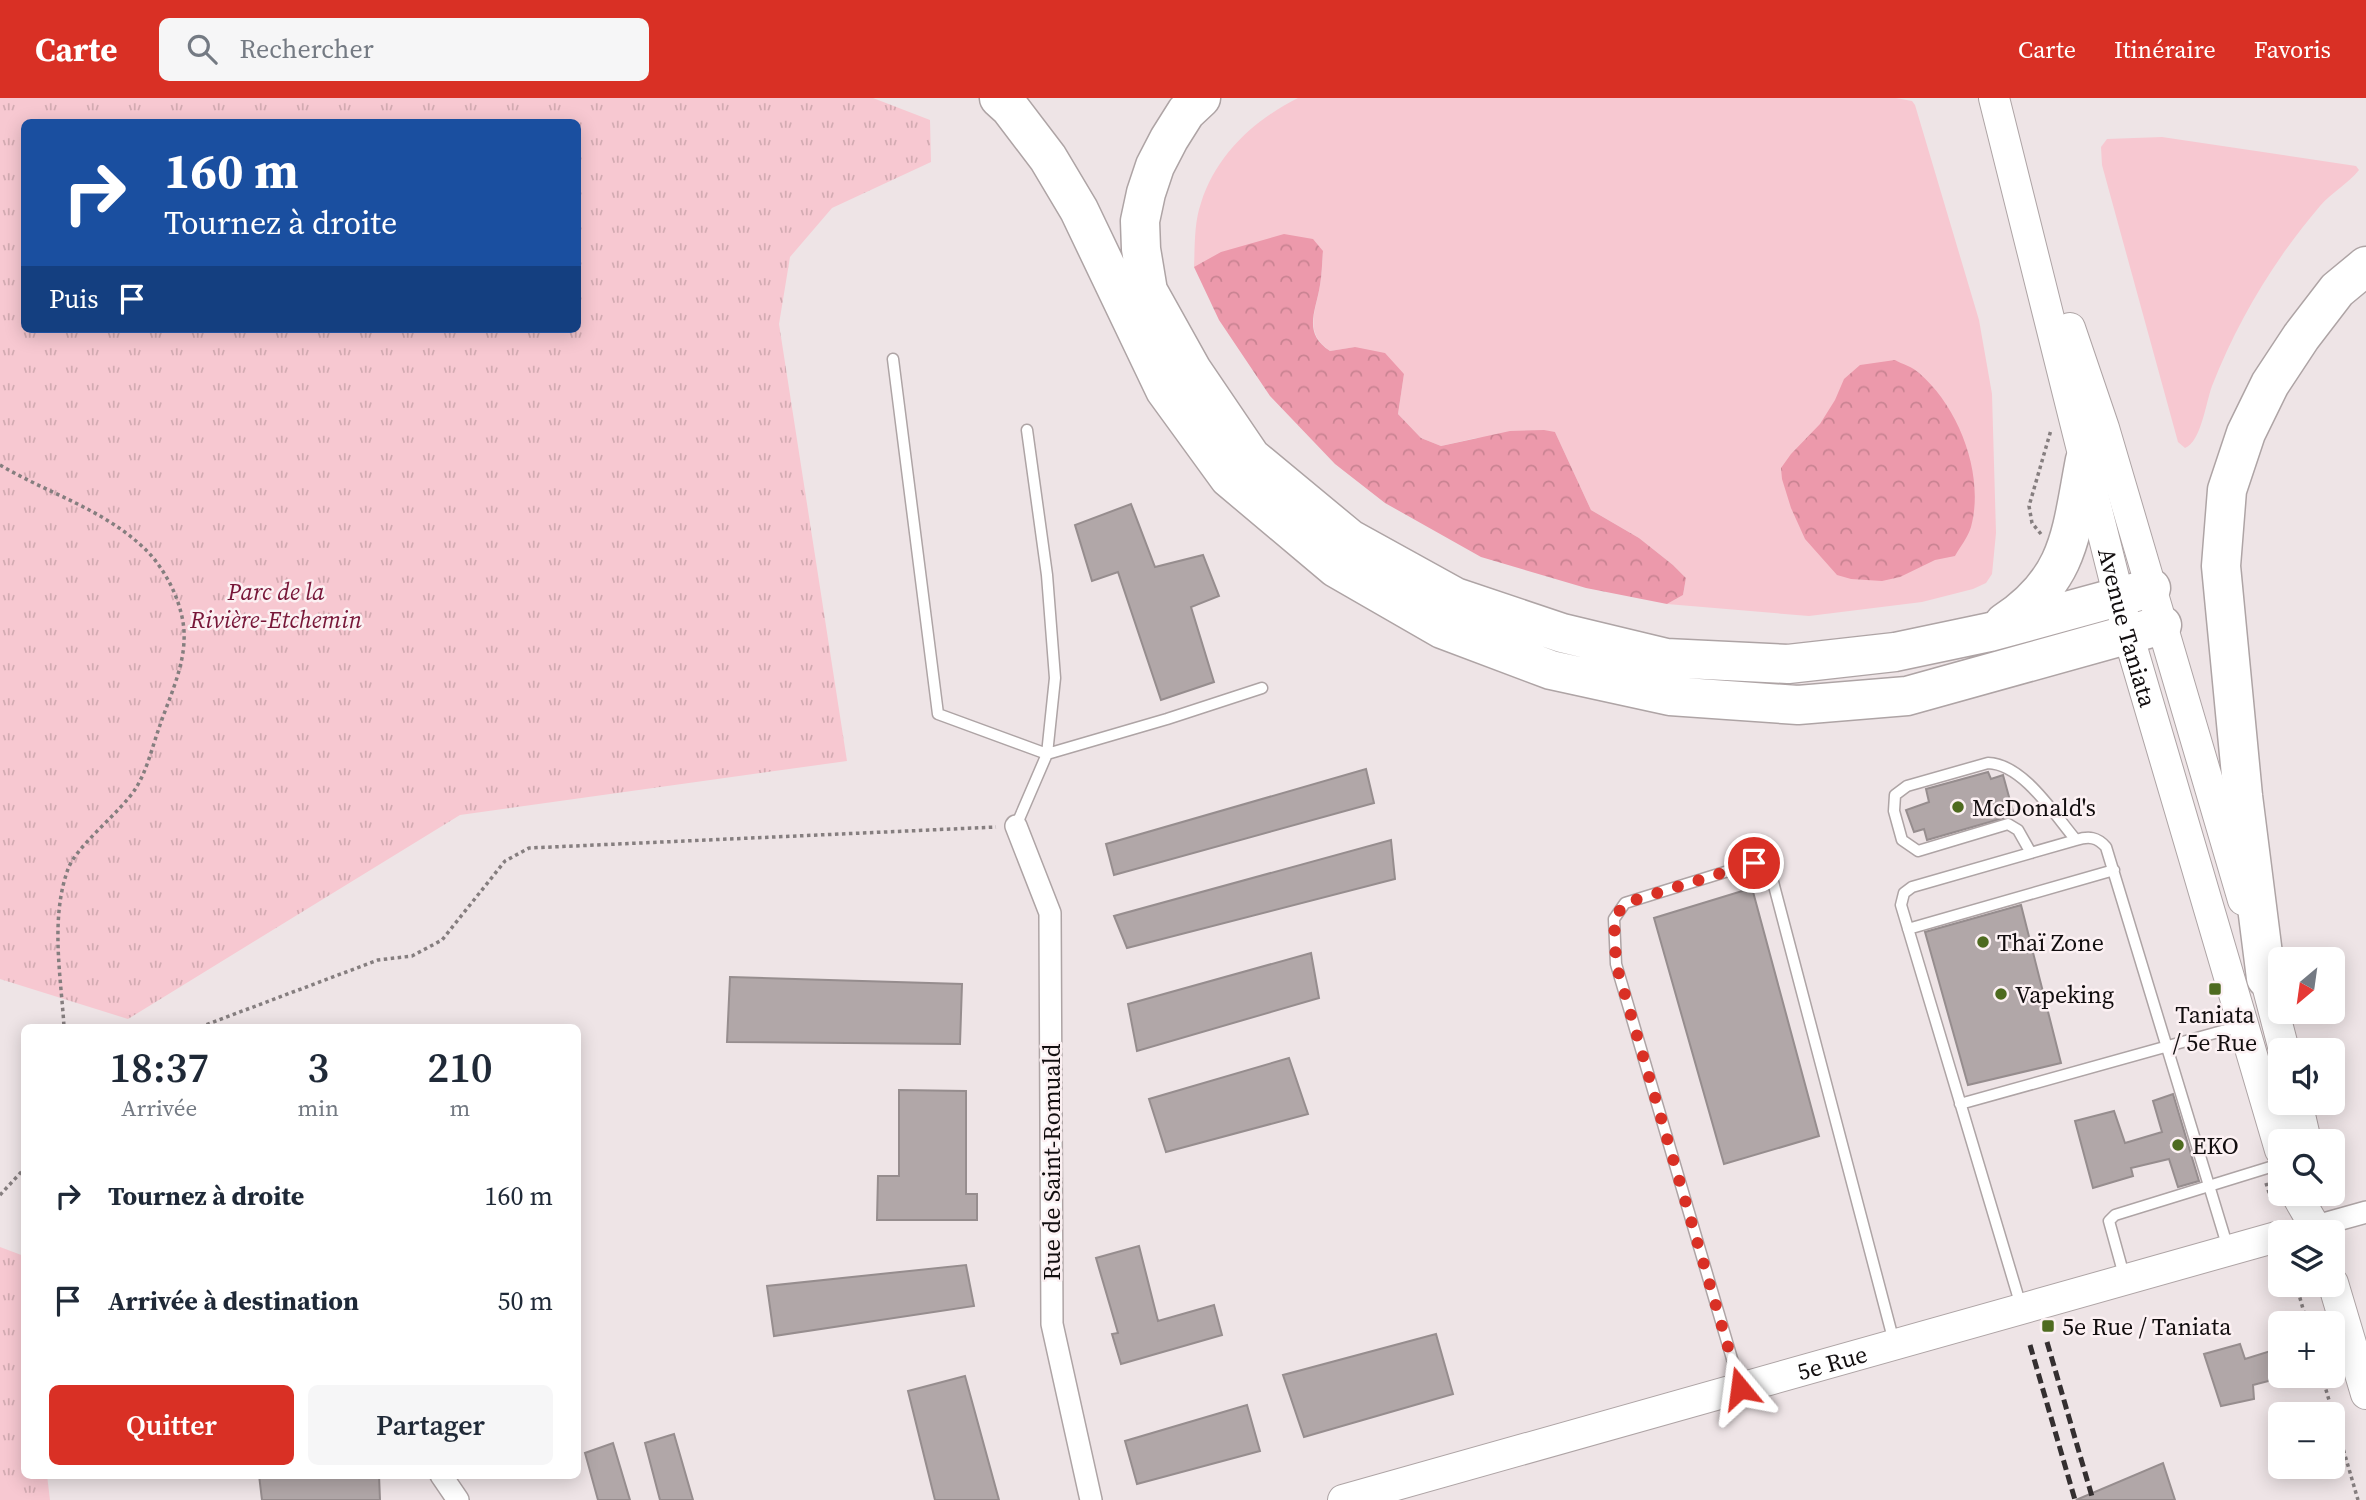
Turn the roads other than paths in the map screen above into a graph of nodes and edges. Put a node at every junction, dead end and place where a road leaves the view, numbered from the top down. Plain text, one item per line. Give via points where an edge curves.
1 (999, 98) edge
2 (1201, 98) edge
3 (1994, 98) edge
4 (2366, 266) edge
5 (893, 359) dead end
6 (1027, 430) dead end
7 (2085, 460) junction
8 (2140, 611) junction
9 (1990, 632) junction
10 (1262, 688) dead end
11 (1047, 754) junction
12 (1016, 826) joint
13 (2076, 839) junction
14 (2031, 853) junction
15 (2113, 870) junction
16 (1908, 929) junction
17 (2266, 978) junction
18 (2243, 1025) junction
19 (2281, 1038) edge
20 (2167, 1047) junction
21 (1960, 1104) junction
22 (2274, 1129) edge
23 (2268, 1168) edge
24 (2210, 1186) junction
25 (2366, 1212) edge
26 (2341, 1220) edge
27 (2268, 1239) edge
28 (2229, 1250) junction
29 (2125, 1280) junction
30 (2337, 1297) edge
31 (2021, 1309) junction
32 (1895, 1345) junction
33 (1740, 1388) junction
34 (2366, 1394) edge
35 (1091, 1500) edge
36 (1343, 1500) edge

1 - 8 highway via 1048,158 1079,210 1165,390 1230,478 1336,568 1442,629 1551,670 1670,696 1798,705 1907,696
2 - 9 highway via 1169,139 1146,193 1140,221 1148,291 1192,370 1251,457 1350,539 1455,597 1562,633 1666,658 1788,664 1895,652
3 - 7 main road, Avenue Taniata
3 - 8 main road, Avenue Taniata via 2104,428
4 - 17 highway via 2337,290 2270,384 2246,433 2227,490 2221,566
5 - 11 lane via 938,714
6 - 11 lane via 1047,575 1055,678
7 - 8 main road, Avenue Taniata
7 - 9 highway via 2068,545 2051,580 2025,609
8 - 9 highway
8 - 17 main road, Avenue Taniata
8 - 18 main road, Avenue Taniata
10 - 11 lane
11 - 12 lane
12 - 35 street, Rue de Saint-Romuald via 1050,913 1052,1324
13 - 14 lane
13 - 14 lane via 2025,779 2000,763 1907,786 1895,795 1902,840 1918,851 2008,824 2018,830
13 - 15 lane via 2099,839
14 - 16 lane via 1912,887 1900,905
15 - 16 lane
15 - 20 lane
16 - 21 lane
17 - 19 main road, Avenue Taniata
18 - 20 lane
18 - 22 main road, Avenue Taniata
20 - 21 lane
20 - 24 lane
21 - 31 lane
23 - 24 lane
24 - 28 lane
24 - 29 lane via 2115,1215 2109,1221
25 - 26 street
27 - 28 main road, 5e Rue
28 - 29 main road, 5e Rue
29 - 31 main road, 5e Rue
30 - 34 main road
31 - 32 main road, 5e Rue
32 - 33 main road, 5e Rue
32 - 33 lane via 1772,878 1754,863 1625,903 1614,919 1616,964
33 - 36 main road, 5e Rue

